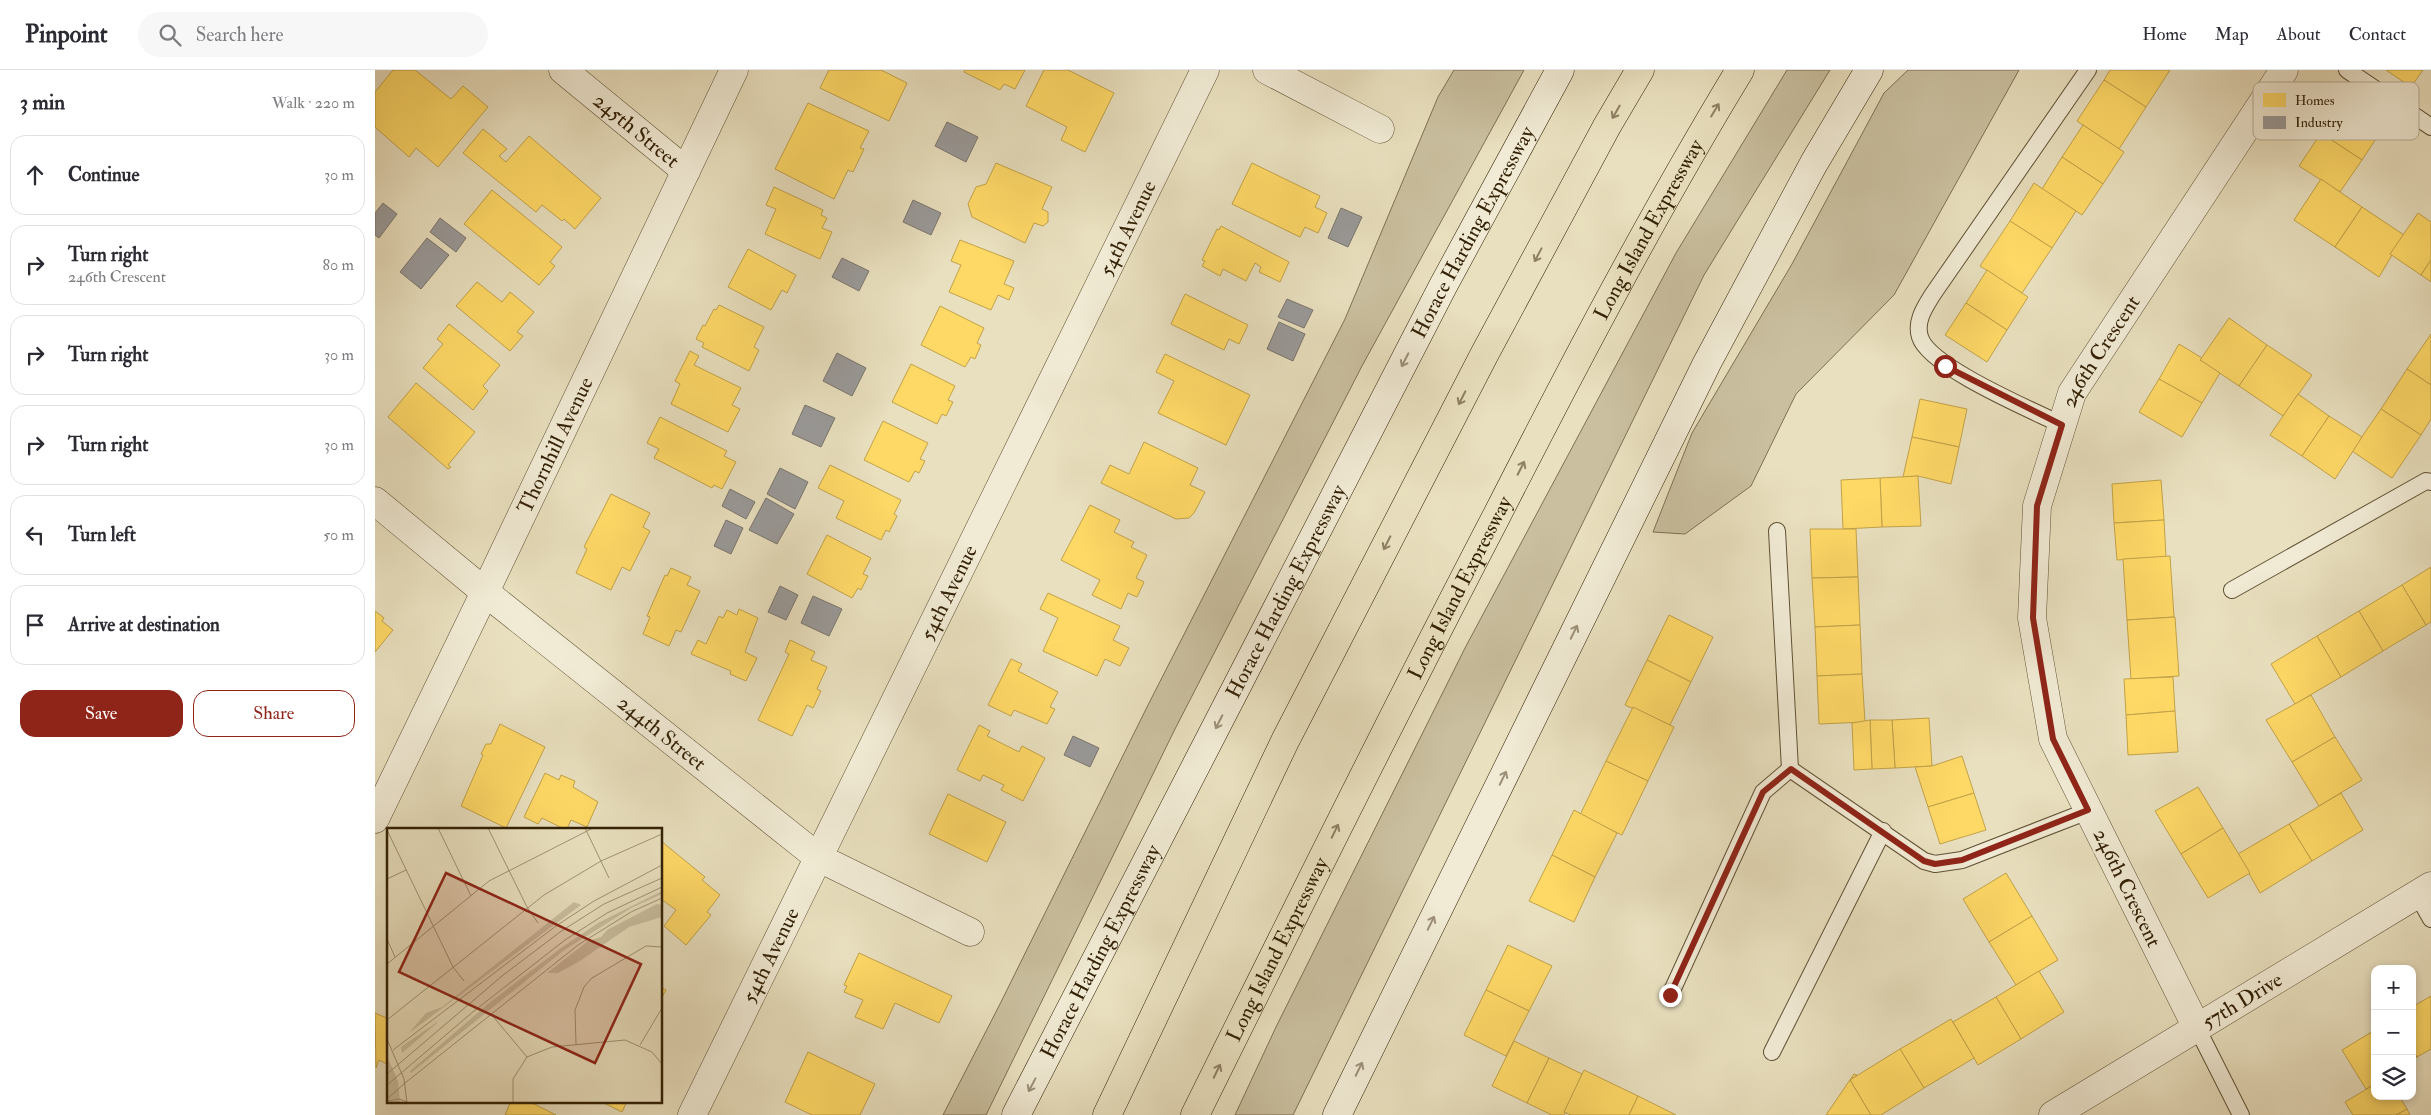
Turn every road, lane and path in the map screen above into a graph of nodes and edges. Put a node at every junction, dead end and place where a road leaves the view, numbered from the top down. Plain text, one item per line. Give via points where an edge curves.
1 (563, 70) edge
2 (733, 70) edge
3 (1205, 70) edge
4 (1267, 70) edge
5 (1560, 70) edge
6 (1640, 70) edge
7 (1740, 70) edge
8 (1869, 70) edge
9 (2088, 70) edge
10 (2284, 70) edge
11 (2347, 70) edge
12 (2276, 82) edge
13 (2365, 82) edge
14 (2253, 117) edge
15 (2419, 119) edge
16 (2431, 127) edge
17 (1380, 129) dead end
18 (686, 171) junction
19 (2062, 425) junction
20 (2431, 482) edge
21 (375, 501) edge
22 (1777, 531) dead end
23 (2232, 590) dead end
24 (485, 592) junction
25 (1791, 769) junction
26 (2088, 810) junction
27 (375, 818) edge
28 (1883, 832) junction
29 (819, 858) junction
30 (2424, 890) edge
31 (2431, 919) edge
32 (970, 932) dead end
33 (1670, 995) dead end
34 (2197, 1028) junction
35 (1772, 1052) dead end
36 (1339, 1114) edge
37 (692, 1115) edge
38 (1016, 1115) edge
39 (1107, 1115) edge
40 (1195, 1115) edge
41 (2053, 1115) edge
42 (2241, 1115) edge

1 - 18 street, 245th Street
2 - 18 street, Thornhill Avenue
3 - 29 street, 54th Avenue
4 - 17 street
5 -> 38 street, Horace Harding Expressway via 1443,286
6 -> 39 highway via 1483,356 1285,741
40 -> 7 highway, Long Island Expressway via 1359,782 1555,401 1681,167
36 -> 8 street via 1707,363 1814,163
9 - 19 lane via 1933,294 1920,318 1919,336 1926,350 1945,366
10 - 12 street, 246th Crescent
11 - 13 lane
14 - 19 street, 246th Crescent via 2072,393
15 - 16 lane
18 - 24 street, Thornhill Avenue
19 - 26 street, 246th Crescent via 2037,506 2033,618 2053,739
20 - 23 lane via 2426,481
21 - 24 street, 244th Street
22 - 25 lane
24 - 27 street, Thornhill Avenue
24 - 29 street, 244th Street
25 - 28 lane
25 - 33 lane via 1763,792
26 - 28 lane via 1962,860 1935,864 1924,861
26 - 34 street, 246th Crescent
28 - 35 lane
29 - 32 street, 244th Street
29 - 37 street, 54th Avenue
30 - 31 lane
30 - 34 street, 57th Drive
34 - 41 street, 57th Drive
34 - 42 lane

